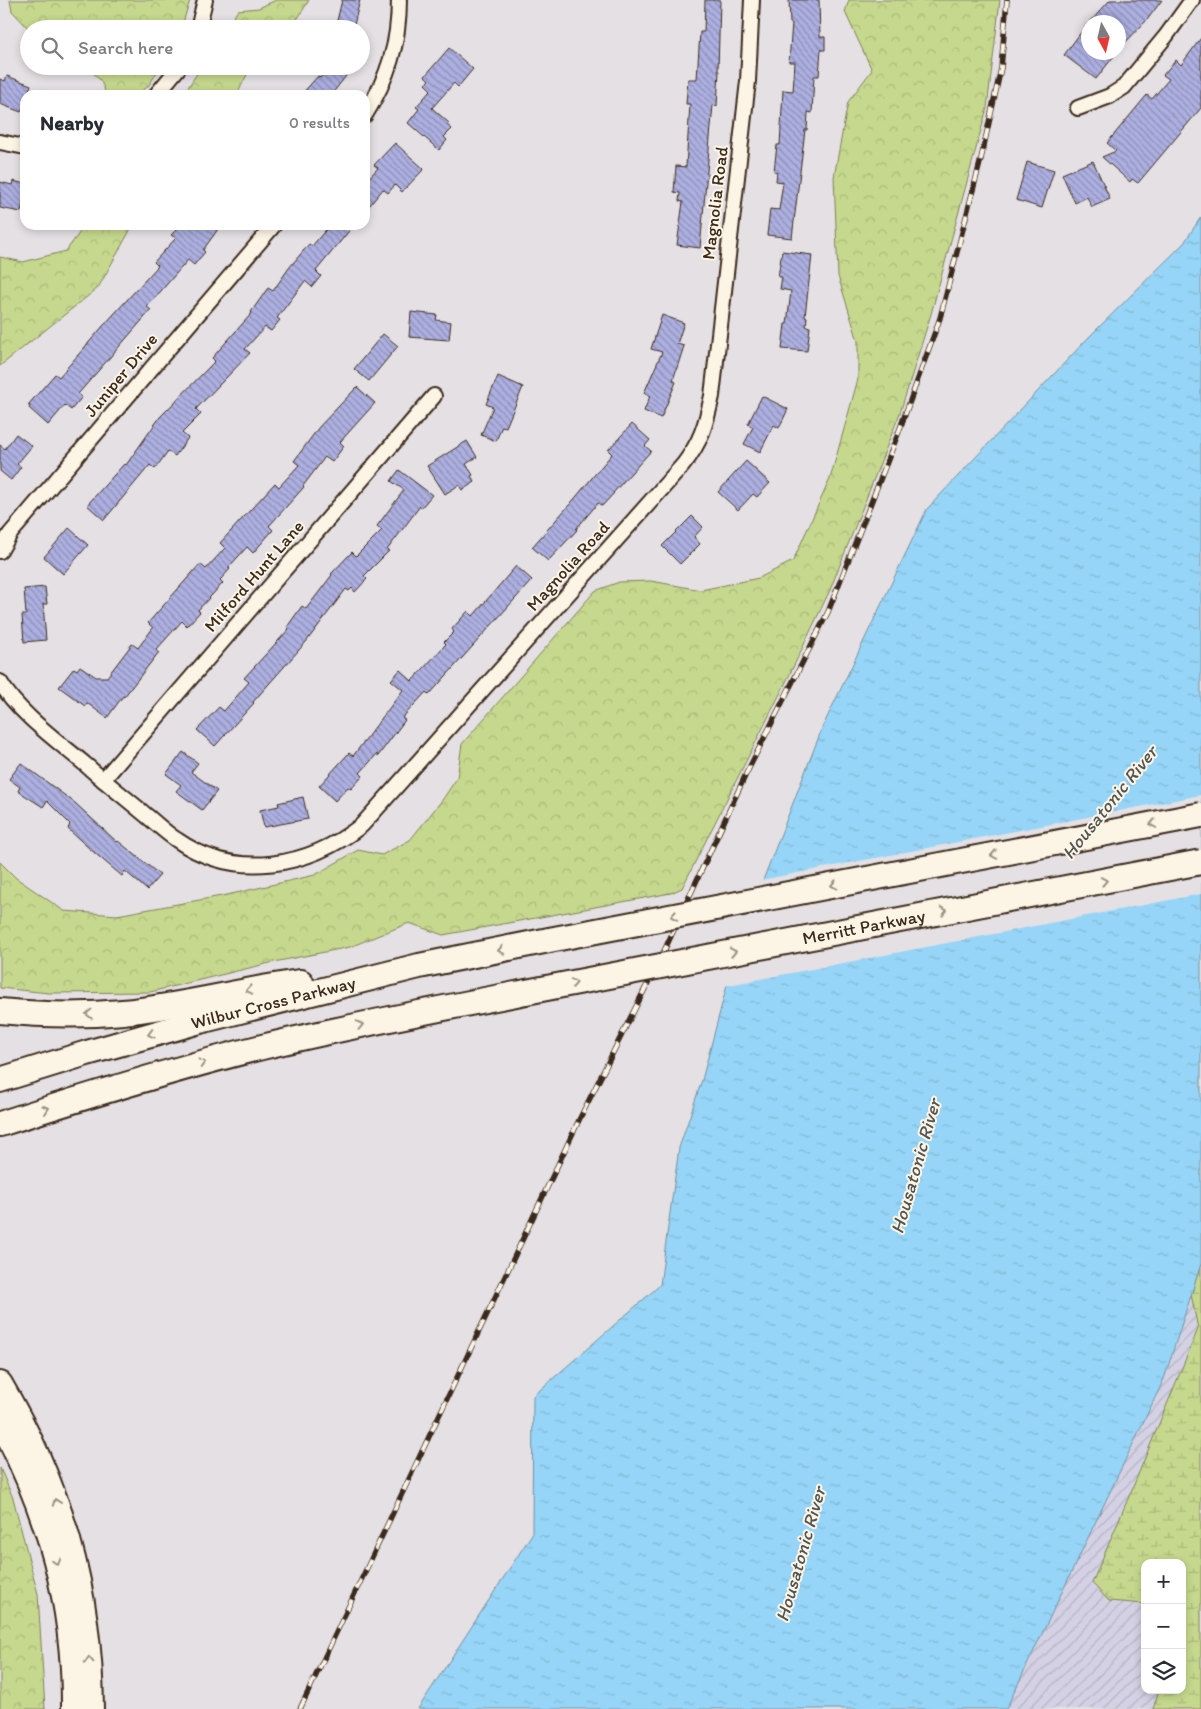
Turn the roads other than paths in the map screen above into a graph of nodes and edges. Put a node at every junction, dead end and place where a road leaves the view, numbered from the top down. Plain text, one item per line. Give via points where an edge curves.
1 (205, 0) edge
2 (399, 0) edge
3 (752, 0) edge
4 (1188, 1) edge
5 (200, 20) edge
6 (173, 75) edge
7 (160, 90) edge
8 (370, 106) edge
9 (1078, 108) dead end
10 (0, 142) edge
11 (20, 146) edge
12 (270, 230) edge
13 (434, 396) dead end
14 (0, 551) edge
15 (0, 682) edge
16 (103, 780) junction
17 (1201, 815) edge
18 (1201, 862) edge
19 (419, 966) junction
20 (0, 1011) edge
21 (0, 1080) edge
22 (0, 1124) edge
23 (0, 1384) edge
24 (0, 1420) edge
25 (74, 1709) edge
26 (91, 1709) edge

1 - 5 street
2 - 8 street via 391,64
3 - 16 street, Magnolia Road via 748,81 712,396 703,434 683,465 362,825 329,848 308,857 270,864 231,863 212,858 177,840
4 - 9 street via 1166,36 1124,86 1110,96
6 - 7 street
10 - 11 street
12 - 14 street, Juniper Drive
13 - 16 street, Milford Hunt Lane
15 - 16 street via 20,708
17 -> 19 highway, Wilbur Cross Parkway, bridge
22 -> 18 highway, Merritt Parkway, bridge via 150,1077 320,1034
19 -> 20 highway via 259,988 124,1012 58,1014
19 -> 21 highway, Wilbur Cross Parkway via 142,1036
26 -> 23 highway via 89,1650 74,1558 54,1495 27,1432
24 -> 25 highway via 27,1477 57,1562 72,1652

